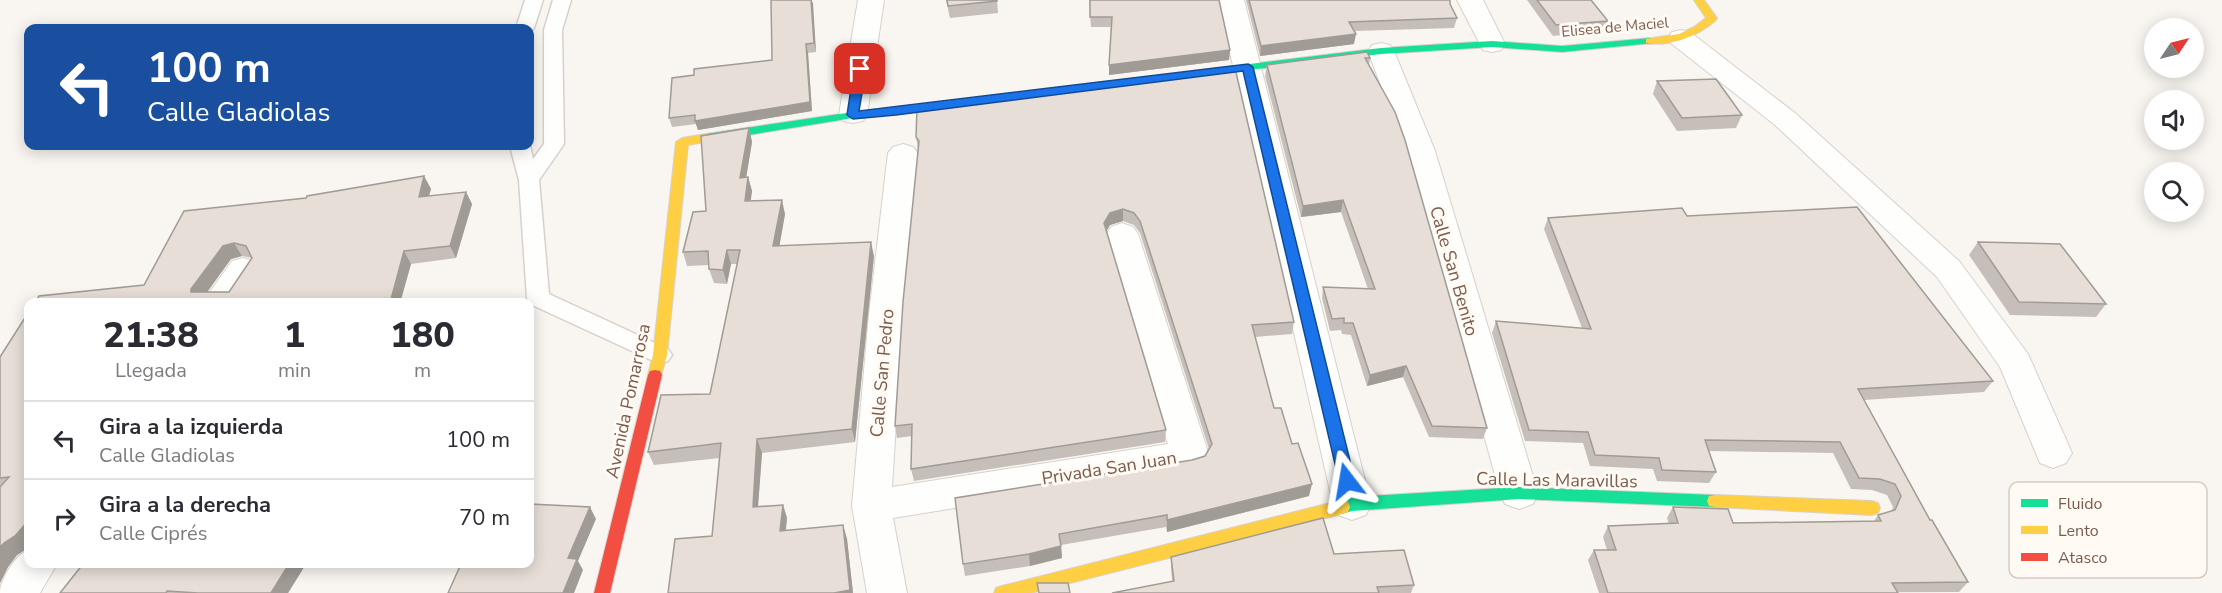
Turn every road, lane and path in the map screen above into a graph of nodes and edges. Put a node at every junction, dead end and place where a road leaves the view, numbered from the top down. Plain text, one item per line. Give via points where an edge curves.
1 (534, 0) edge
2 (562, 0) edge
3 (871, 0) edge
4 (1231, 0) edge
5 (1470, 0) edge
6 (1699, 0) edge
7 (526, 24) edge
8 (534, 30) edge
9 (553, 30) junction
10 (1681, 38) junction
11 (1492, 44) junction
12 (1381, 51) junction
13 (1248, 67) junction
14 (1178, 76) edge
15 (978, 101) edge
16 (853, 115) junction
17 (521, 150) edge
18 (903, 153) dead end
19 (529, 180) junction
20 (1122, 234) dead end
21 (243, 269) edge
22 (223, 298) edge
23 (660, 355) junction
24 (2053, 453) dead end
25 (1519, 493) junction
26 (1352, 504) junction
27 (871, 506) junction
28 (1872, 508) dead end
29 (34, 568) edge
30 (17, 593) edge
31 (602, 593) edge
32 (887, 593) edge
33 (1002, 593) edge

1 - 7 lane
2 - 9 lane
3 - 16 street
4 - 13 street
5 - 11 street
6 - 10 street, Elisea de Maciel via 1712,18 1701,29
8 - 9 lane
9 - 19 lane via 554,144
10 - 11 street, Elisea de Maciel via 1562,49
10 - 24 street via 1785,119 1948,269 2016,363
11 - 12 street, Elisea de Maciel
12 - 13 street, Elisea de Maciel
12 - 25 street, Calle San Benito via 1420,151
13 - 14 street, Elisea de Maciel
13 - 26 street
15 - 16 street
16 - 23 street, Avenida Pomarrosa via 682,142
17 - 19 lane
18 - 27 street, Calle San Pedro
19 - 23 lane via 538,298
20 - 27 street, Privada San Juan via 1190,455
21 - 22 street
23 - 31 street, Avenida Pomarrosa
25 - 26 street, Calle Las Maravillas
25 - 28 street, Calle Las Maravillas
26 - 33 street, Calle Las Maravillas
27 - 32 street, Calle San Pedro
29 - 30 street

